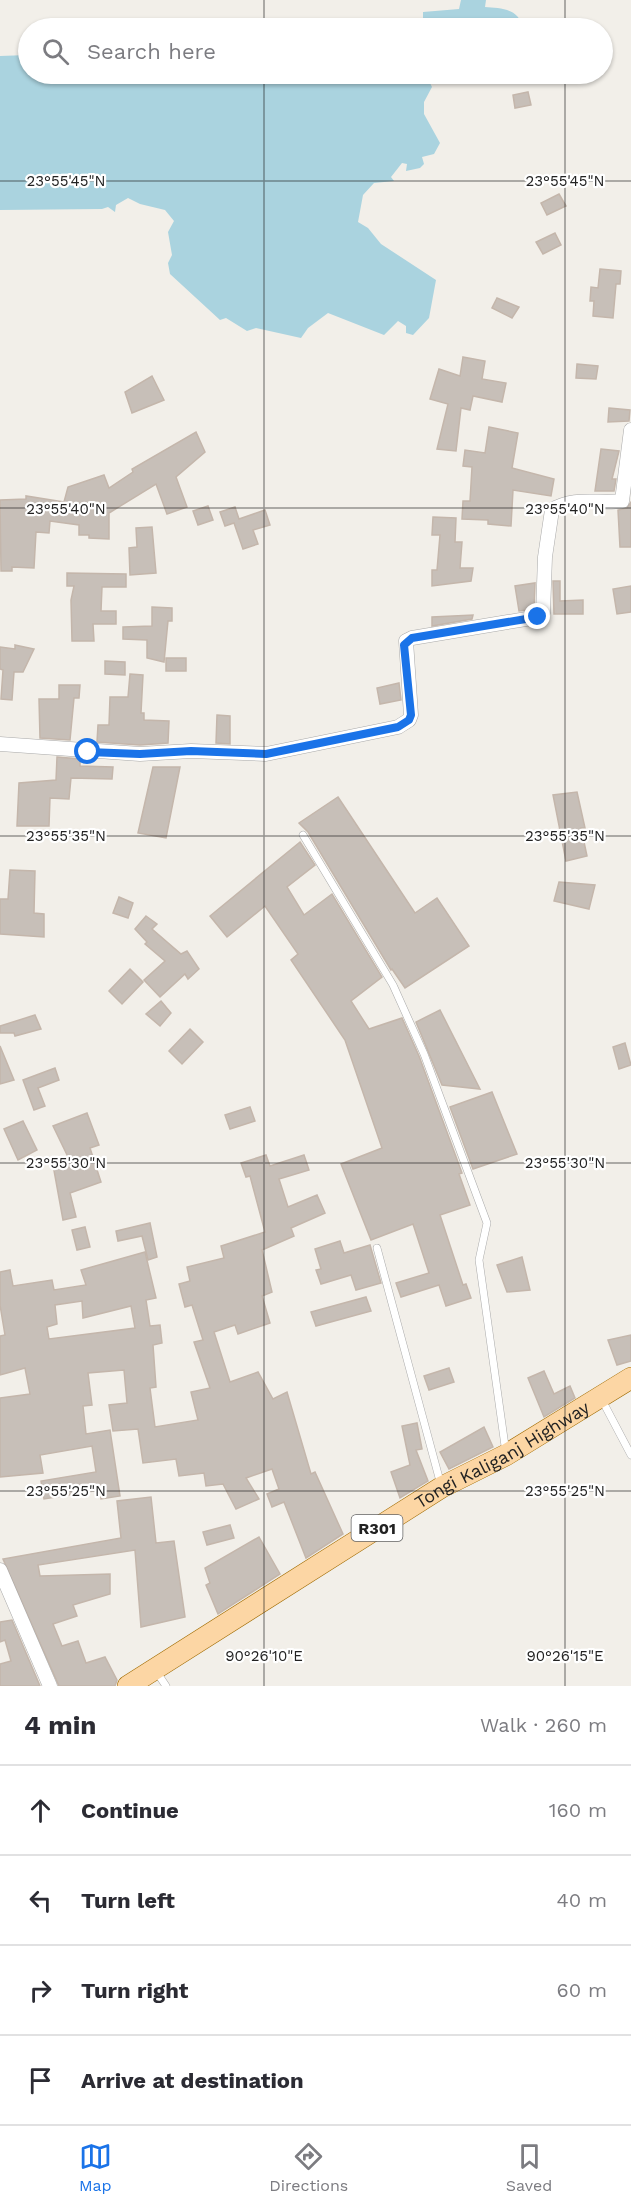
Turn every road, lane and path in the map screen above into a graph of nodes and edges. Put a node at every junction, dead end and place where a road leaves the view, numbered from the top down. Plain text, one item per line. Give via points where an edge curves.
1 (631, 430) edge
2 (0, 744) edge
3 (303, 835) dead end
4 (377, 1248) dead end
5 (631, 1378) edge
6 (600, 1395) junction
7 (506, 1455) junction
8 (631, 1455) edge
9 (442, 1487) junction
10 (0, 1570) edge
11 (161, 1678) edge
12 (50, 1686) edge
13 (128, 1686) edge

1 - 2 street via 622,501 574,501 552,510 543,613 406,641 411,715 398,727 266,754 140,754
3 - 7 lane via 393,985 428,1065 487,1223 479,1260
4 - 9 lane
5 - 6 main road, Tongi Kaliganj Highway / R301
6 - 7 main road, Tongi Kaliganj Highway / R301
6 - 8 lane
7 - 9 main road, Tongi Kaliganj Highway / R301
9 - 11 main road, Tongi Kaliganj Highway / R301
10 - 12 street
11 - 13 main road, Tongi Kaliganj Highway / R301

